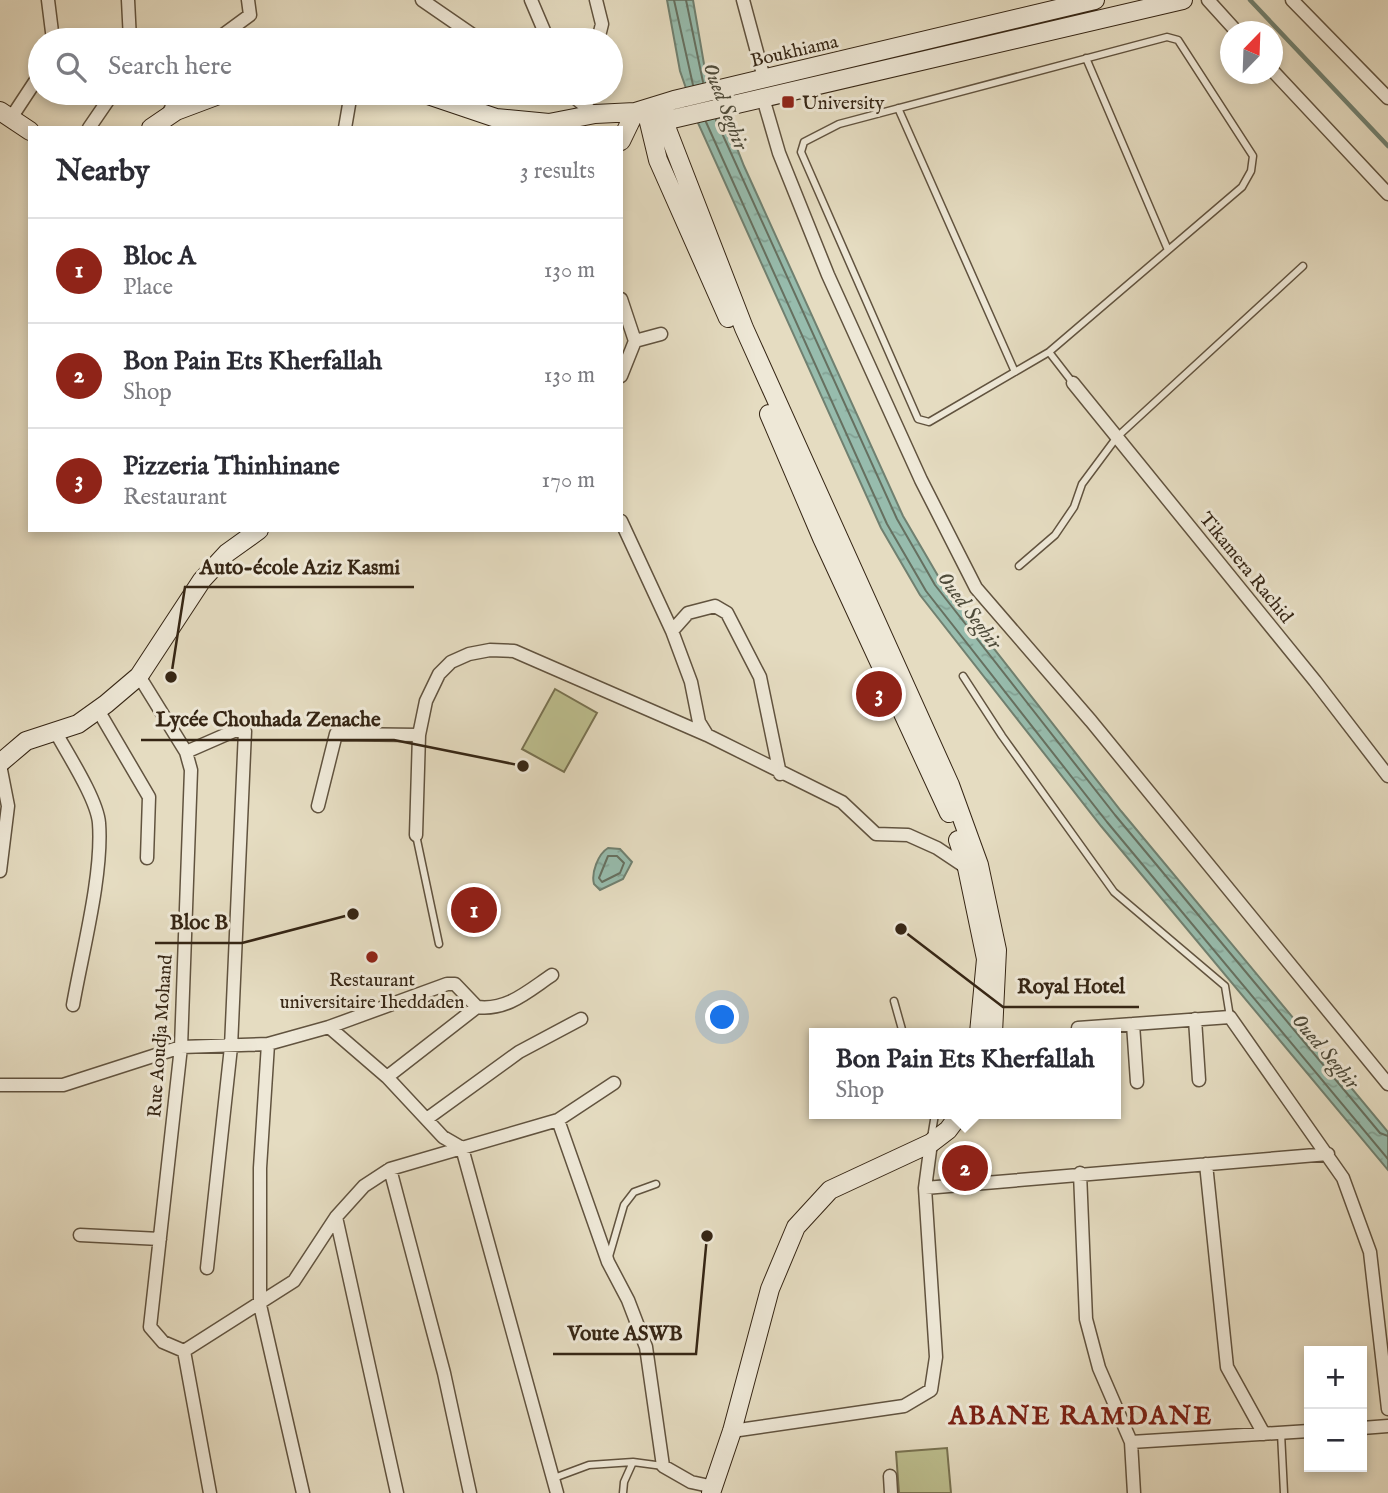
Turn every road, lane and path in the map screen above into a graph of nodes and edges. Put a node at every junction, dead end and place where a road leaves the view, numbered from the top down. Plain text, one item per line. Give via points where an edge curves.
1 (48, 0) edge
2 (128, 0) edge
3 (248, 0) edge
4 (422, 0) edge
5 (531, 0) edge
6 (597, 0) edge
7 (743, 0) edge
8 (1095, 0) edge
9 (1183, 0) edge
10 (1208, 0) edge
11 (1292, 0) edge
12 (1227, 21) edge
13 (52, 28) edge
14 (129, 28) edge
15 (232, 28) edge
16 (463, 28) edge
17 (543, 28) edge
18 (601, 28) edge
19 (1086, 58) junction
20 (756, 80) junction
21 (1283, 82) edge
22 (28, 88) edge
23 (1388, 98) edge
24 (758, 99) junction
25 (105, 105) edge
26 (170, 105) edge
27 (198, 105) edge
28 (349, 105) edge
29 (452, 105) edge
30 (584, 105) edge
31 (898, 108) junction
32 (657, 113) junction
33 (595, 114) junction
34 (5, 115) edge
35 (496, 123) edge
36 (158, 124) edge
37 (90, 126) edge
38 (345, 126) edge
39 (28, 130) edge
40 (623, 139) edge
41 (1388, 194) edge
42 (1168, 250) junction
43 (1303, 266) dead end
44 (623, 305) edge
45 (661, 334) dead end
46 (635, 341) junction
47 (1049, 352) junction
48 (623, 371) edge
49 (1015, 372) junction
50 (1073, 383) joint
51 (1117, 437) junction
52 (623, 526) edge
53 (256, 532) edge
54 (1019, 566) dead end
55 (672, 631) junction
56 (139, 676) junction
57 (963, 676) dead end
58 (98, 710) junction
59 (55, 732) junction
60 (419, 735) junction
61 (707, 735) junction
62 (186, 752) junction
63 (0, 764) edge
64 (780, 774) junction
65 (1388, 776) edge
66 (318, 807) dead end
67 (416, 835) joint
68 (148, 858) dead end
69 (967, 868) junction
70 (0, 872) edge
71 (439, 944) dead end
72 (552, 975) dead end
73 (894, 1001) dead end
74 (73, 1005) dead end
75 (477, 1007) junction
76 (1230, 1017) junction
77 (582, 1019) dead end
78 (1195, 1019) junction
79 (1133, 1024) junction
80 (329, 1027) junction
81 (902, 1028) edge
82 (979, 1028) edge
83 (993, 1028) edge
84 (1078, 1028) dead end
85 (268, 1044) junction
86 (181, 1047) junction
87 (231, 1047) junction
88 (387, 1077) junction
89 (1199, 1080) dead end
90 (1137, 1082) dead end
91 (614, 1083) dead end
92 (1388, 1084) edge
93 (0, 1085) edge
94 (428, 1118) junction
95 (934, 1119) edge
96 (942, 1119) edge
97 (956, 1119) edge
98 (558, 1120) junction
99 (930, 1143) junction
100 (462, 1148) junction
101 (1328, 1154) junction
102 (1206, 1164) junction
103 (390, 1169) junction
104 (1080, 1173) junction
105 (656, 1184) dead end
106 (925, 1188) junction
107 (336, 1217) junction
108 (80, 1235) dead end
109 (160, 1239) junction
110 (608, 1262) junction
111 (207, 1268) dead end
112 (260, 1305) junction
113 (184, 1351) junction
114 (1388, 1409) edge
115 (1388, 1426) edge
116 (1367, 1428) edge
117 (1304, 1431) edge
118 (732, 1432) junction
119 (1281, 1433) junction
120 (1264, 1434) junction
121 (1131, 1442) junction
122 (633, 1462) junction
123 (663, 1466) junction
124 (890, 1476) dead end
125 (554, 1478) junction
126 (713, 1490) edge
127 (210, 1493) edge
128 (303, 1493) edge
129 (397, 1493) edge
130 (470, 1493) edge
131 (557, 1493) edge
132 (623, 1493) edge
133 (891, 1493) edge
134 (1134, 1493) edge
135 (1284, 1493) edge

1 - 13 street
2 - 14 street
3 - 15 street via 250,15
4 - 16 street
5 - 17 street
6 - 18 street
7 - 20 street
8 - 20 street, Boukhiama
9 - 24 street, Boukhiama
10 - 12 street
11 - 23 street
19 - 31 lane
19 - 42 lane
19 - 42 lane via 1167,37 1178,40 1252,156 1251,171 1242,187
20 - 32 street, Boukhiama
21 - 41 street
22 - 34 street
24 - 32 street, Boukhiama
24 - 92 street via 828,275 920,480 976,588
25 - 37 street
26 - 36 street
27 - 36 street
28 - 38 street
29 - 35 street, Boukhiama
30 - 33 street
31 - 49 lane
31 - 49 lane via 839,124 804,142 801,152 907,398 918,419 929,422
32 - 33 street, Boukhiama
32 - 40 street
32 - 69 street via 659,160 817,526 948,811
32 - 83 street via 744,328 950,785 979,865 997,950
33 - 35 street, Boukhiama via 549,123
34 - 39 street
42 - 47 lane
43 - 51 lane
44 - 46 street
45 - 46 street
46 - 48 street
47 - 49 lane
47 - 50 lane
50 - 51 street, Tikamera Rachid
51 - 54 lane via 1082,484 1074,507 1055,535
51 - 65 street, Tikamera Rachid
52 - 55 street
53 - 56 street via 227,553 202,580
55 - 61 street
55 - 64 street via 681,618 699,609 715,606 727,613 760,677
56 - 58 street
56 - 62 street, Rue Aoudja Mohand
57 - 76 lane via 1114,892 1225,986
58 - 59 street
58 - 68 street via 149,796
59 - 63 street via 26,741
59 - 74 street via 99,822 94,887
60 - 61 street via 426,701 439,674 451,662 491,650 514,651
60 - 66 street via 336,734
60 - 67 street
61 - 64 street
62 - 86 street, Rue Aoudja Mohand via 191,770
62 - 87 street via 234,730 245,731
63 - 70 street via 8,806
64 - 69 street via 842,802 876,834 908,835
67 - 71 lane
69 - 82 street via 986,959
72 - 75 street via 513,1001 493,1009
73 - 81 lane
75 - 80 street via 455,984 447,984
75 - 88 street
76 - 78 street
76 - 101 street
77 - 94 street via 519,1052
78 - 79 street
78 - 89 street
79 - 84 street
79 - 90 street
80 - 85 street
80 - 88 street
85 - 87 street
85 - 112 street via 260,1168
86 - 87 street
86 - 93 street via 63,1085
86 - 109 street, Rue Aoudja Mohand
87 - 111 street
88 - 94 street
91 - 98 street
94 - 100 street via 443,1136
95 - 99 lane
96 - 99 street
97 - 99 street
98 - 100 street
98 - 110 street
99 - 106 street
99 - 118 street via 830,1190 796,1227 770,1289
100 - 103 street
100 - 125 street
101 - 102 street
101 - 114 street via 1343,1178 1370,1252
102 - 104 street
102 - 120 street via 1227,1367
103 - 107 street via 364,1185
103 - 130 street via 444,1373
104 - 106 street
104 - 121 street via 1086,1319 1099,1368
105 - 110 lane via 634,1192 624,1205
106 - 118 street via 936,1357 931,1390 904,1406
107 - 112 street via 294,1281
107 - 129 street
108 - 109 street
109 - 113 street, Rue Aoudja Mohand via 150,1327 163,1342
110 - 123 street via 646,1347
112 - 113 street
112 - 128 street
113 - 127 street
115 - 116 street
117 - 119 street
118 - 126 street
119 - 120 street
119 - 135 lane
120 - 121 street
121 - 134 street
122 - 123 lane
122 - 125 lane via 589,1465
122 - 132 lane
123 - 126 street
124 - 133 street
125 - 131 street

